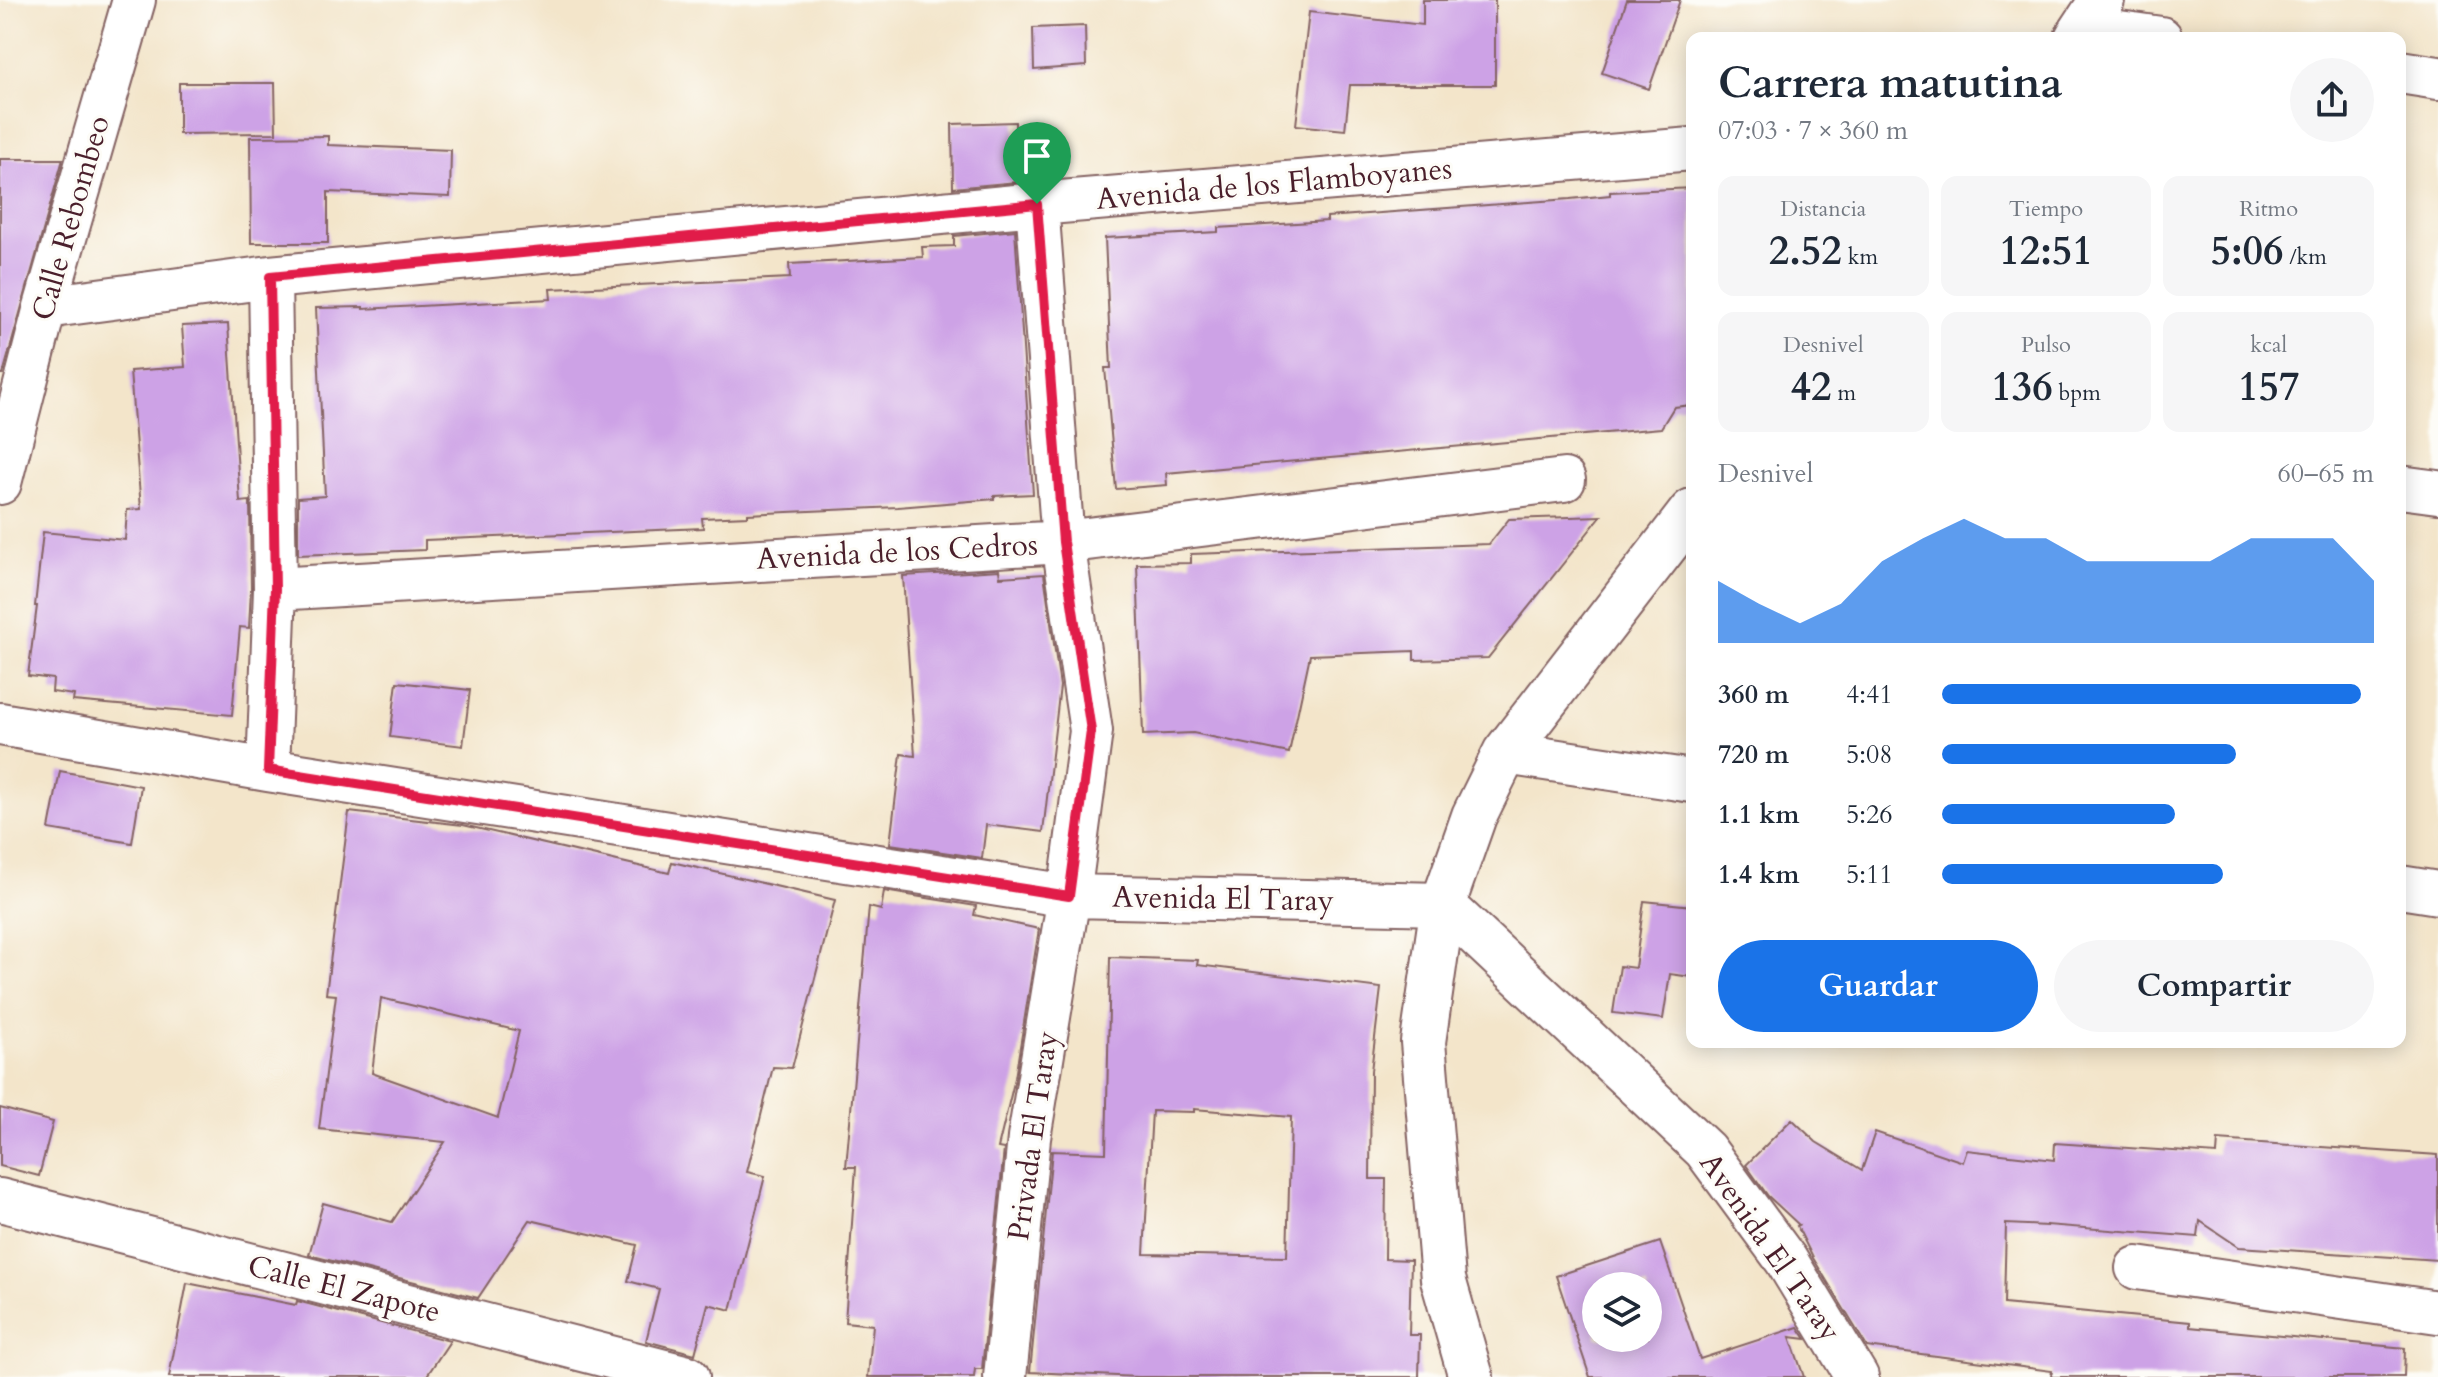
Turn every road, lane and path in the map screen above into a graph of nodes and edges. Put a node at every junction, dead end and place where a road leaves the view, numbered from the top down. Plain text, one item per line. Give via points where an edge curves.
1 (134, 0) edge
2 (2088, 22) edge
3 (2134, 32) edge
4 (2406, 73) edge
5 (2438, 78) edge
6 (1686, 150) edge
7 (1037, 204) junction
8 (270, 277) junction
9 (45, 307) junction
10 (1564, 480) dead end
11 (0, 483) edge
12 (2406, 488) edge
13 (2438, 492) edge
14 (1686, 519) edge
15 (1063, 542) junction
16 (275, 589) junction
17 (0, 724) edge
18 (1505, 753) junction
19 (268, 770) junction
20 (1686, 780) edge
21 (2406, 888) edge
22 (2438, 893) edge
23 (1069, 896) junction
24 (1443, 904) junction
25 (0, 1200) edge
26 (2137, 1268) dead end
27 (2438, 1312) edge
28 (688, 1377) edge
29 (1005, 1377) edge
30 (1471, 1377) edge
31 (1857, 1377) edge

1 - 9 street, Calle Rebombeo
2 - 3 street
4 - 5 street
6 - 7 street, Avenida de los Flamboyanes
7 - 8 street, Avenida de los Flamboyanes
7 - 15 street, Privada El Taray
8 - 9 street, Avenida de los Flamboyanes
8 - 16 street
9 - 11 street, Calle Rebombeo
10 - 15 street, Avenida de los Cedros
12 - 13 street
14 - 18 street
15 - 16 street, Avenida de los Cedros
15 - 23 street, Privada El Taray via 1091,731
16 - 19 street
17 - 19 street, Avenida El Taray
18 - 20 street
18 - 24 street via 1474,816
19 - 23 street, Avenida El Taray
21 - 22 street
23 - 24 street, Avenida El Taray
23 - 29 street, Privada El Taray via 1029,1138
24 - 30 street via 1423,1042 1443,1279
24 - 31 street, Avenida El Taray via 1705,1150 1786,1260
25 - 28 street, Calle El Zapote
26 - 27 street

